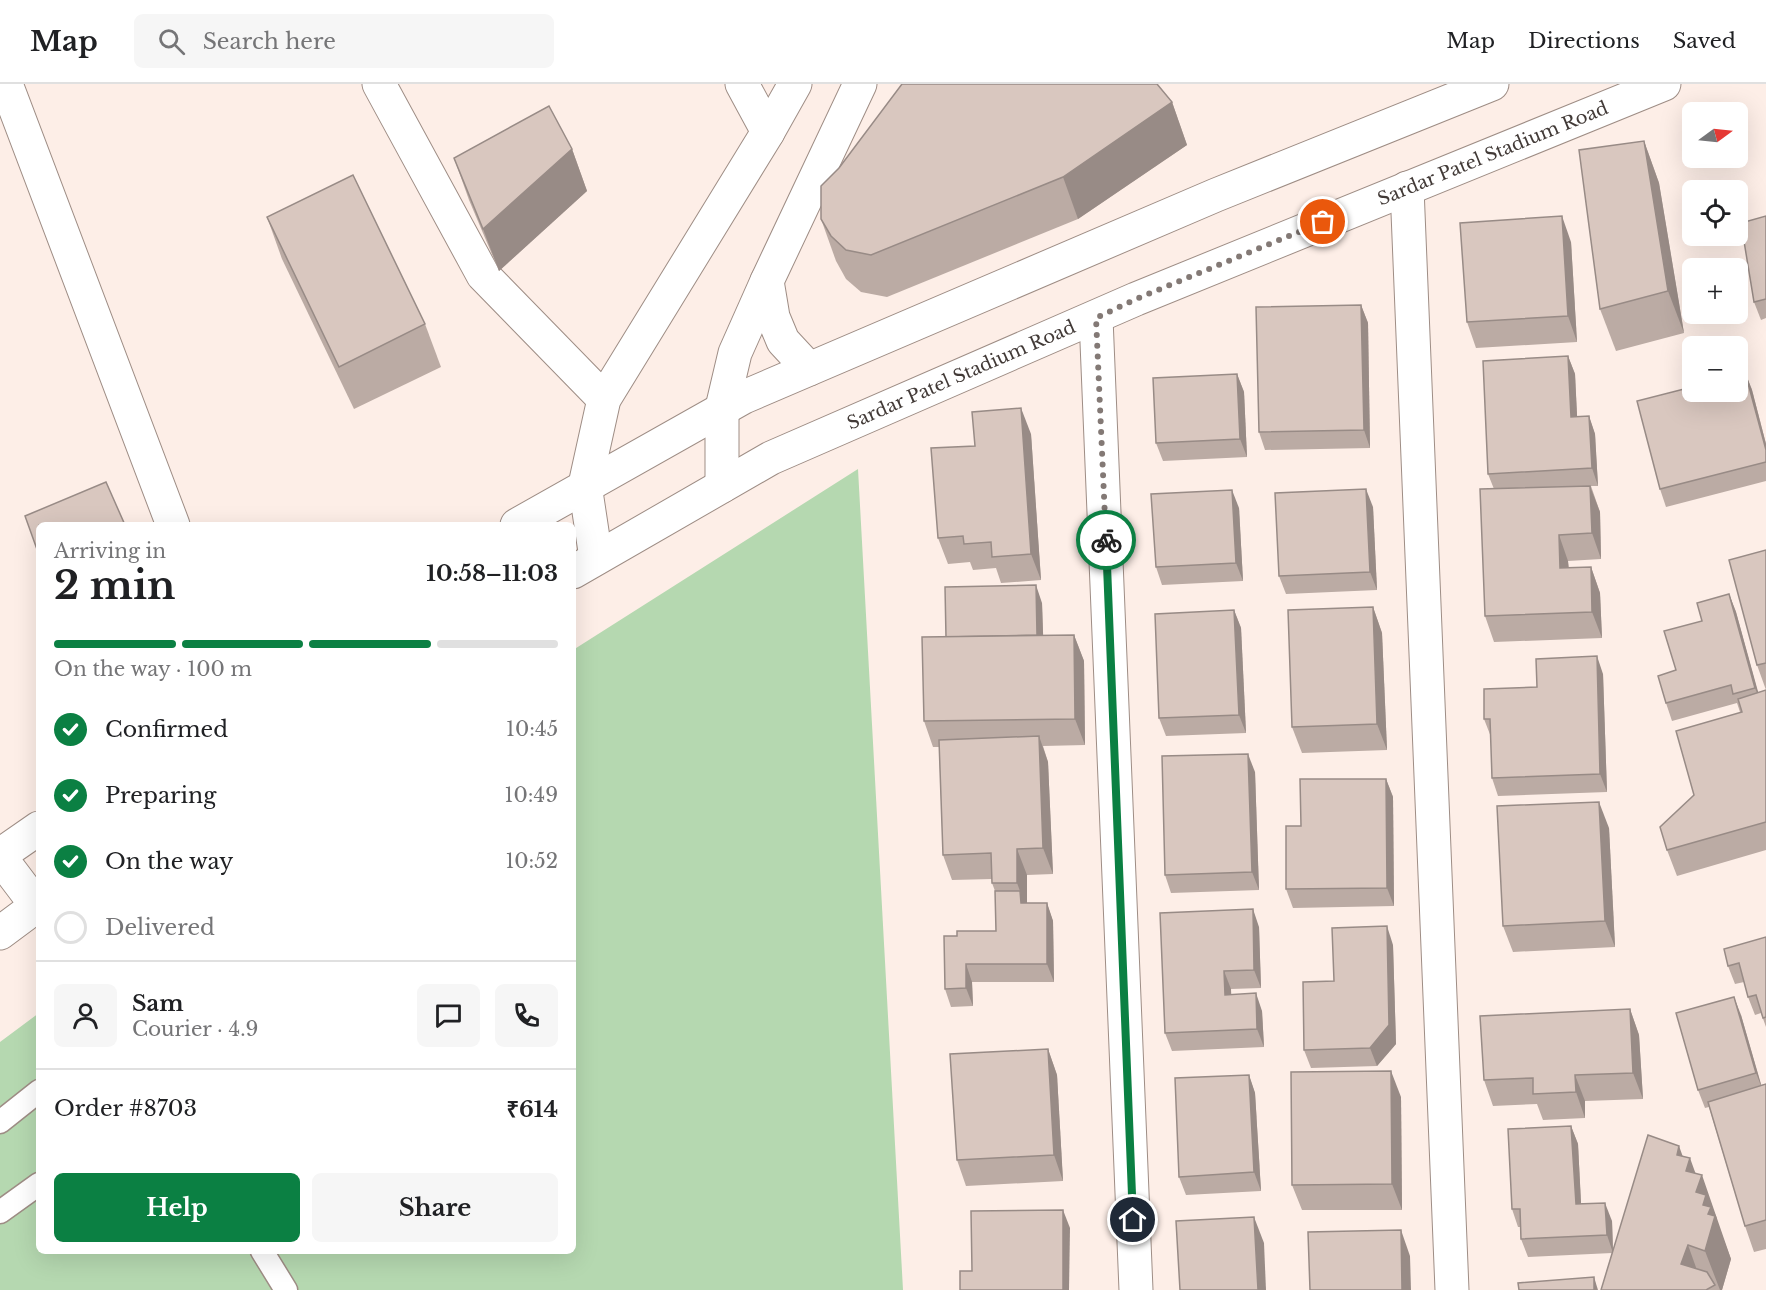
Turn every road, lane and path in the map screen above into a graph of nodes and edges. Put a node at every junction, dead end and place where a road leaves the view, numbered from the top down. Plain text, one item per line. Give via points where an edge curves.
1 (6, 84) edge
2 (379, 84) edge
3 (742, 84) edge
4 (795, 84) edge
5 (860, 84) edge
6 (1492, 84) edge
7 (1664, 84) edge
8 (768, 132) junction
9 (1407, 188) junction
10 (767, 281) junction
11 (1096, 318) junction
12 (809, 369) junction
13 (604, 399) junction
14 (722, 408) junction
15 (585, 485) junction
16 (722, 486) junction
17 (172, 522) edge
18 (522, 522) edge
19 (585, 565) edge
20 (36, 830) edge
21 (0, 856) edge
22 (36, 903) edge
23 (36, 907) edge
24 (0, 933) edge
25 (36, 1093) edge
26 (0, 1122) edge
27 (36, 1186) edge
28 (0, 1212) edge
29 (264, 1254) edge
30 (286, 1290) edge
31 (1136, 1290) edge
32 (1452, 1290) edge

1 - 17 street
2 - 13 street via 483,276
3 - 8 street
4 - 8 street
5 - 10 street
6 - 12 street via 1216,195
7 - 9 street, Sardar Patel Stadium Road
8 - 13 street
9 - 11 street, Sardar Patel Stadium Road
9 - 32 street
10 - 12 street via 773,317 783,341
10 - 14 street via 735,353
11 - 16 street, Sardar Patel Stadium Road via 771,458
11 - 31 street
12 - 14 street
13 - 15 street
14 - 15 street
14 - 16 street
15 - 18 street
15 - 19 street
16 - 19 street, Sardar Patel Stadium Road
20 - 21 street
21 - 22 street
23 - 24 street
25 - 26 lane
27 - 28 lane
29 - 30 lane

